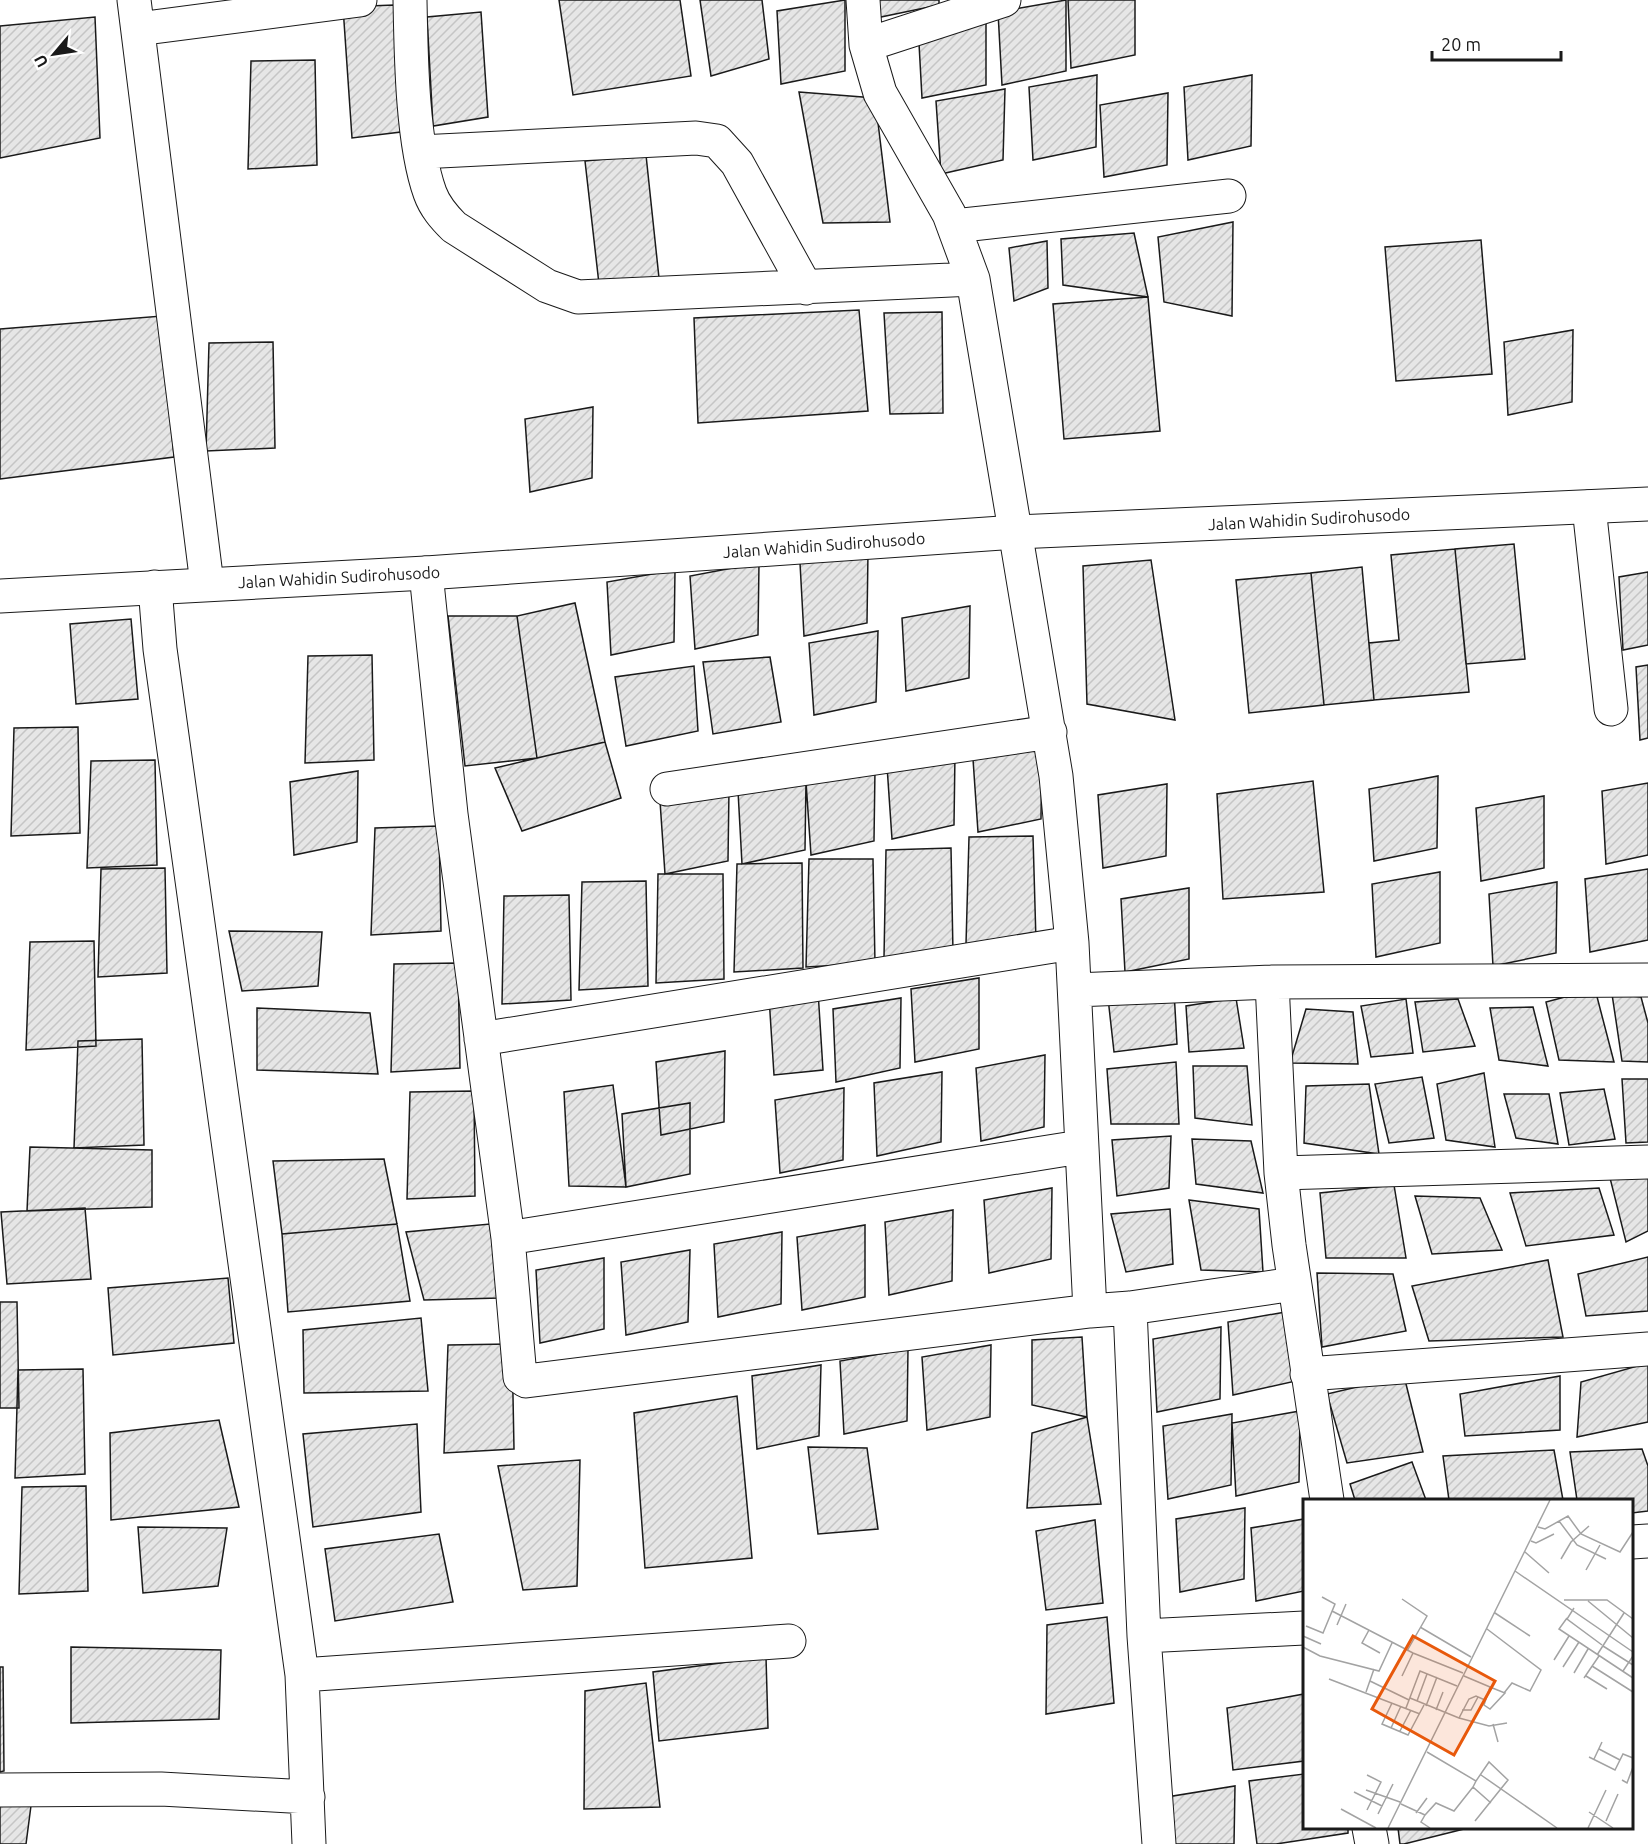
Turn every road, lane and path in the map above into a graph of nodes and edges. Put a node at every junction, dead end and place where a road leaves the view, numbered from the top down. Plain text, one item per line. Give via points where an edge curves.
1 (360, 0) edge
2 (410, 0) edge
3 (863, 0) edge
4 (1004, 0) edge
5 (136, 15) edge
6 (866, 45) junction
7 (420, 152) junction
8 (1229, 196) dead end
9 (954, 226) junction
10 (973, 279) junction
11 (806, 288) junction
12 (1648, 504) edge
13 (1589, 507) junction
14 (1016, 532) junction
15 (426, 573) junction
16 (207, 584) junction
17 (155, 587) junction
18 (0, 596) edge
19 (1611, 709) dead end
20 (1050, 732) junction
21 (666, 789) dead end
22 (1072, 943) junction
23 (1648, 980) edge
24 (1272, 982) junction
25 (1075, 990) junction
26 (481, 1039) junction
27 (1080, 1147) junction
28 (1648, 1162) edge
29 (1281, 1173) junction
30 (508, 1238) junction
31 (1294, 1284) junction
32 (1130, 1308) junction
33 (1090, 1311) junction
34 (1648, 1349) edge
35 (1307, 1374) junction
36 (1327, 1499) edge
37 (1648, 1541) edge
38 (1633, 1542) edge
39 (1303, 1628) edge
40 (1144, 1636) junction
41 (789, 1641) dead end
42 (302, 1675) junction
43 (0, 1790) edge
44 (308, 1797) junction
45 (1370, 1829) edge
46 (309, 1844) edge
47 (1159, 1844) edge
48 (1372, 1844) edge

1 - 5 main road
2 - 7 main road
3 - 6 main road
4 - 6 main road
5 - 16 main road
6 - 9 main road via 880,93
7 - 11 main road via 430,194 454,227 562,293 578,297
7 - 11 main road via 696,138 717,141 737,163
8 - 9 main road
9 - 10 main road
10 - 11 main road
10 - 14 main road
12 - 13 main road, Jalan Wahidin Sudirohusodo
13 - 14 main road, Jalan Wahidin Sudirohusodo
13 - 19 main road
14 - 15 main road, Jalan Wahidin Sudirohusodo
14 - 20 main road
15 - 16 main road, Jalan Wahidin Sudirohusodo
15 - 26 main road via 451,814
16 - 17 main road, Jalan Wahidin Sudirohusodo
17 - 18 main road, Jalan Wahidin Sudirohusodo
17 - 42 main road via 166,695
20 - 21 main road
20 - 22 main road
22 - 25 main road
22 - 26 main road
23 - 24 main road
24 - 25 main road
24 - 29 main road
25 - 27 main road
26 - 30 main road
27 - 30 main road
27 - 33 main road
28 - 29 main road
29 - 31 main road
30 - 33 main road via 518,1375 526,1381
31 - 32 main road
31 - 35 main road
32 - 33 main road
32 - 40 main road
34 - 35 main road
35 - 36 main road
37 - 38 main road
39 - 40 main road
40 - 47 main road
41 - 42 main road
42 - 44 main road
43 - 44 main road via 161,1789
44 - 46 main road
45 - 48 main road

